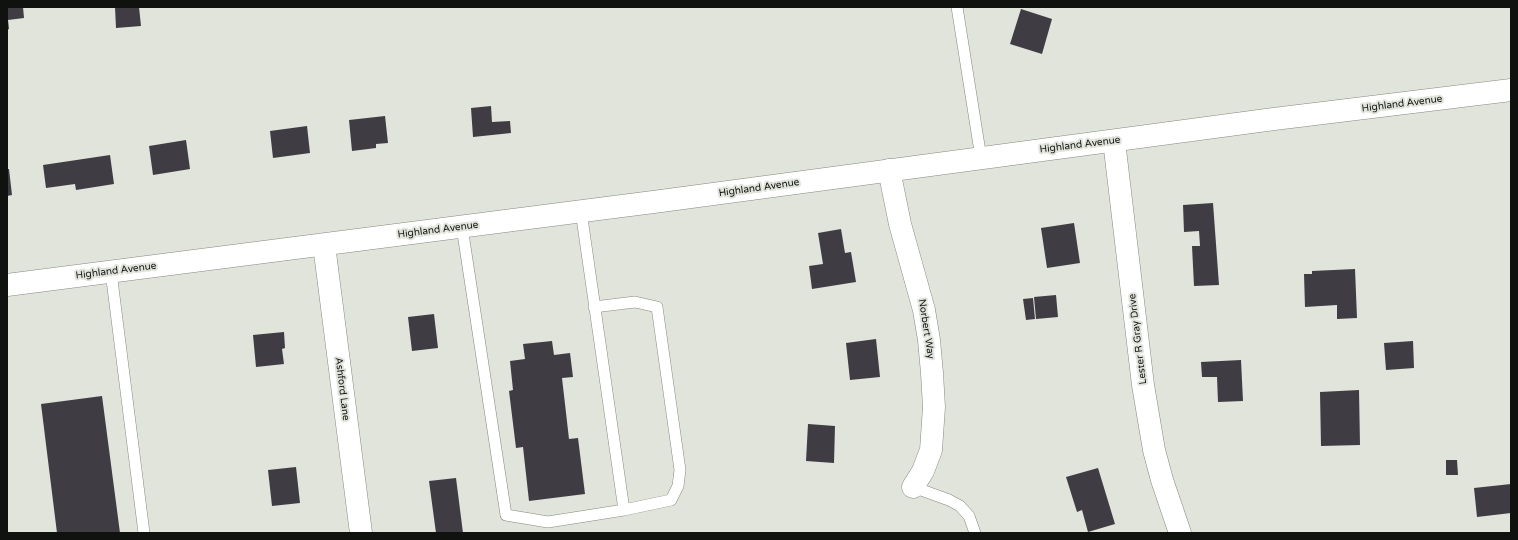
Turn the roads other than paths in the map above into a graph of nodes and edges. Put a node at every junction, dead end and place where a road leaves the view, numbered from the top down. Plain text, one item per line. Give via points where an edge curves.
1 (957, 7) edge
2 (1511, 90) edge
3 (1114, 141) junction
4 (981, 158) junction
5 (889, 170) junction
6 (581, 211) junction
7 (462, 227) junction
8 (324, 245) junction
9 (112, 272) junction
10 (7, 285) edge
11 (594, 307) junction
12 (913, 487) joint
13 (624, 510) junction
14 (144, 533) edge
15 (361, 533) edge
16 (975, 533) edge
17 (1180, 533) edge

1 - 4 lane
2 - 3 main road, Highland Avenue
3 - 4 main road, Highland Avenue
3 - 17 main road, Lester R Gray Drive via 1143,385 1154,450
4 - 5 main road, Highland Avenue
5 - 6 main road, Highland Avenue
5 - 12 main road, Norbert Way via 900,224 924,310 932,373 934,430 931,450
6 - 7 main road, Highland Avenue
6 - 11 lane
7 - 8 main road, Highland Avenue
7 - 13 lane via 506,515 548,522
8 - 9 main road, Highland Avenue
8 - 15 main road, Ashford Lane
9 - 10 main road, Highland Avenue
9 - 14 lane
11 - 13 lane
11 - 13 lane via 635,302 657,307 680,470 678,486 671,500
12 - 16 lane via 960,506 969,516

